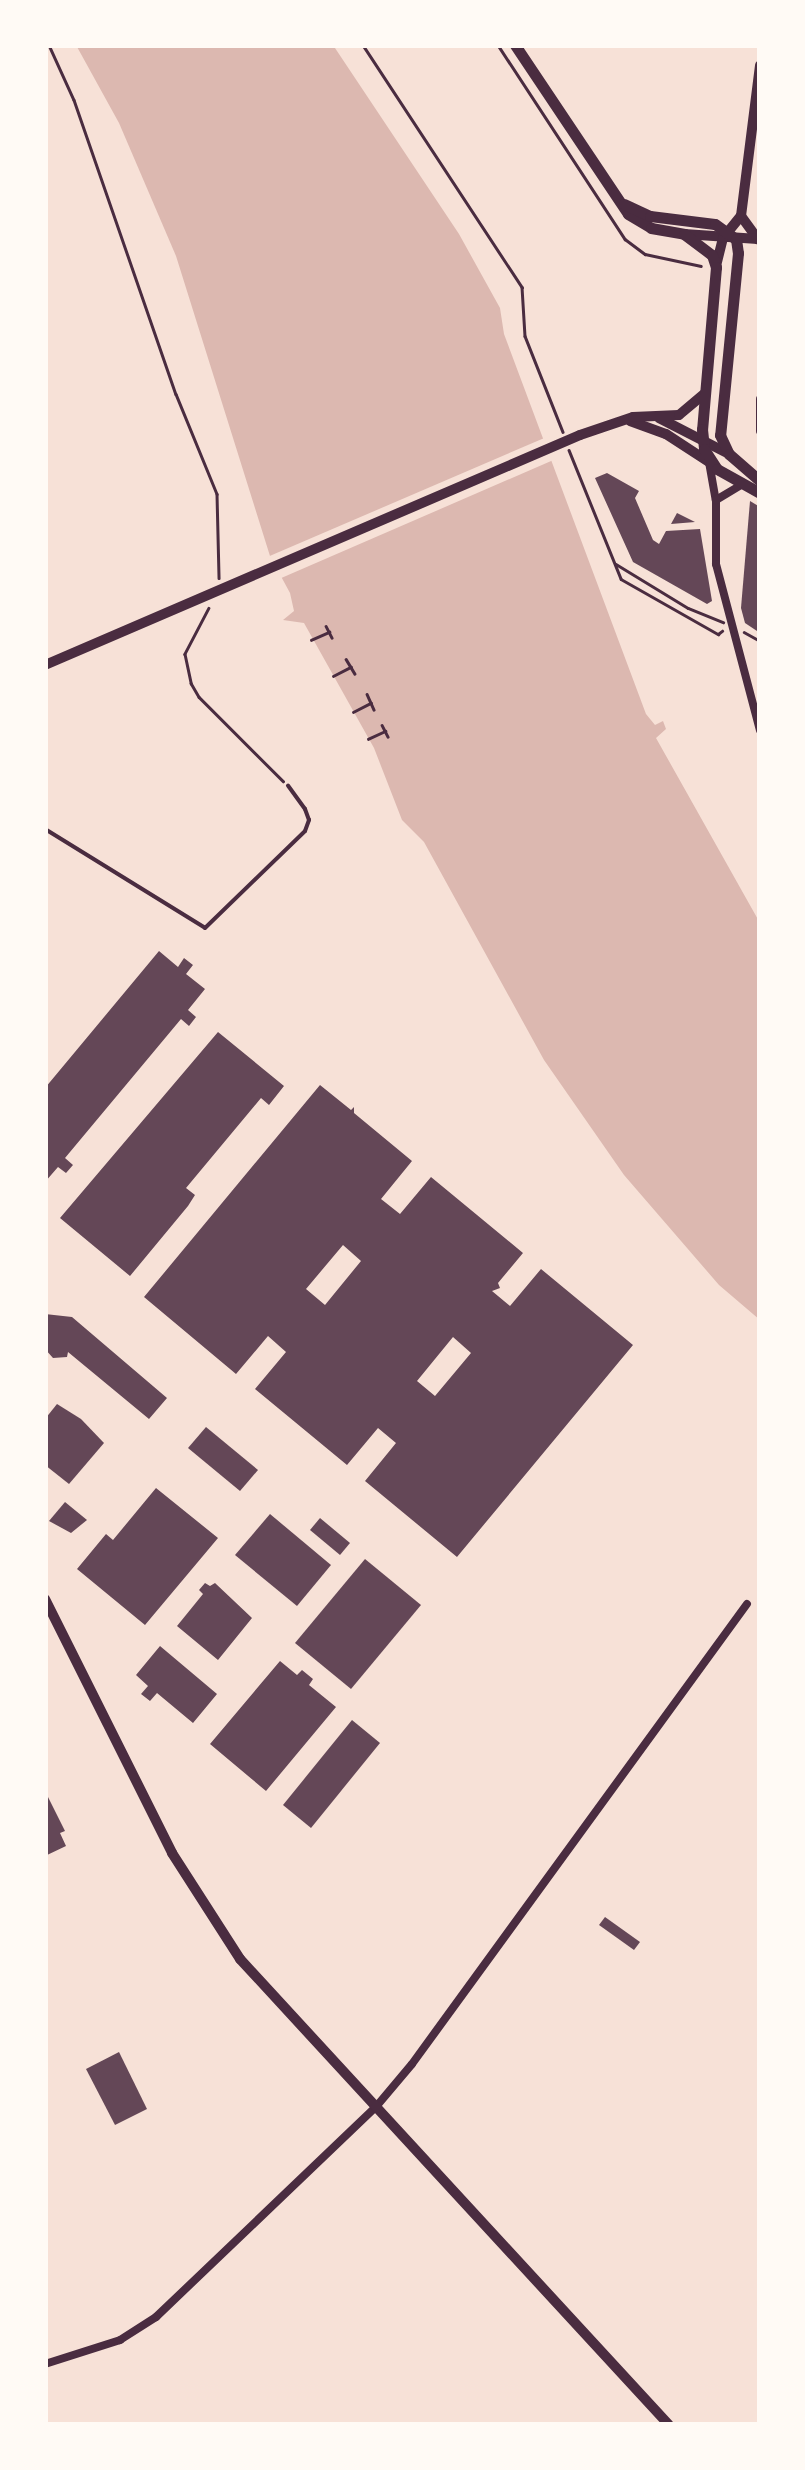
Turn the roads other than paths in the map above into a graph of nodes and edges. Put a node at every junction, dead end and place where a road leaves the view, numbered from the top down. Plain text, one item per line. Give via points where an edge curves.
1 (514, 45) edge
2 (760, 64) edge
3 (616, 196) junction
4 (742, 216) junction
5 (684, 234) junction
6 (729, 236) junction
7 (759, 238) edge
8 (738, 253) junction
9 (716, 266) junction
10 (705, 393) junction
11 (760, 400) edge
12 (658, 418) junction
13 (624, 420) junction
14 (720, 427) junction
15 (760, 431) edge
16 (703, 440) junction
17 (688, 445) junction
18 (729, 454) junction
19 (709, 462) junction
20 (760, 482) edge
21 (741, 485) junction
22 (760, 493) edge
23 (716, 500) junction
24 (45, 665) edge
25 (760, 730) edge
26 (288, 786) road end
27 (45, 829) edge
28 (45, 1598) edge
29 (746, 1604) dead end
30 (375, 2108) junction
31 (45, 2364) edge
32 (669, 2425) edge

1 - 3 main road
2 - 4 main road
3 - 5 main road via 644,225
3 - 6 main road via 650,216
4 - 6 main road
4 - 7 main road
5 - 6 main road
5 - 9 main road via 704,246
6 - 7 main road
6 - 8 main road
6 - 9 main road
7 - 8 main road
8 - 14 main road
9 - 10 main road
10 - 12 main road via 687,411
10 - 16 main road
11 - 15 street
12 - 13 main road
12 - 16 main road
13 - 17 main road
13 - 24 main road
14 - 16 main road
14 - 18 main road
16 - 17 main road
16 - 18 main road
16 - 19 main road
17 - 19 main road
18 - 20 main road
19 - 21 main road
19 - 23 street
21 - 22 main road
21 - 23 street
23 - 25 street via 716,564
26 - 27 lane via 309,820 305,831 204,928
28 - 30 main road via 211,1918 270,1995
29 - 30 street
30 - 31 street via 156,2316 98,2350
30 - 32 main road

